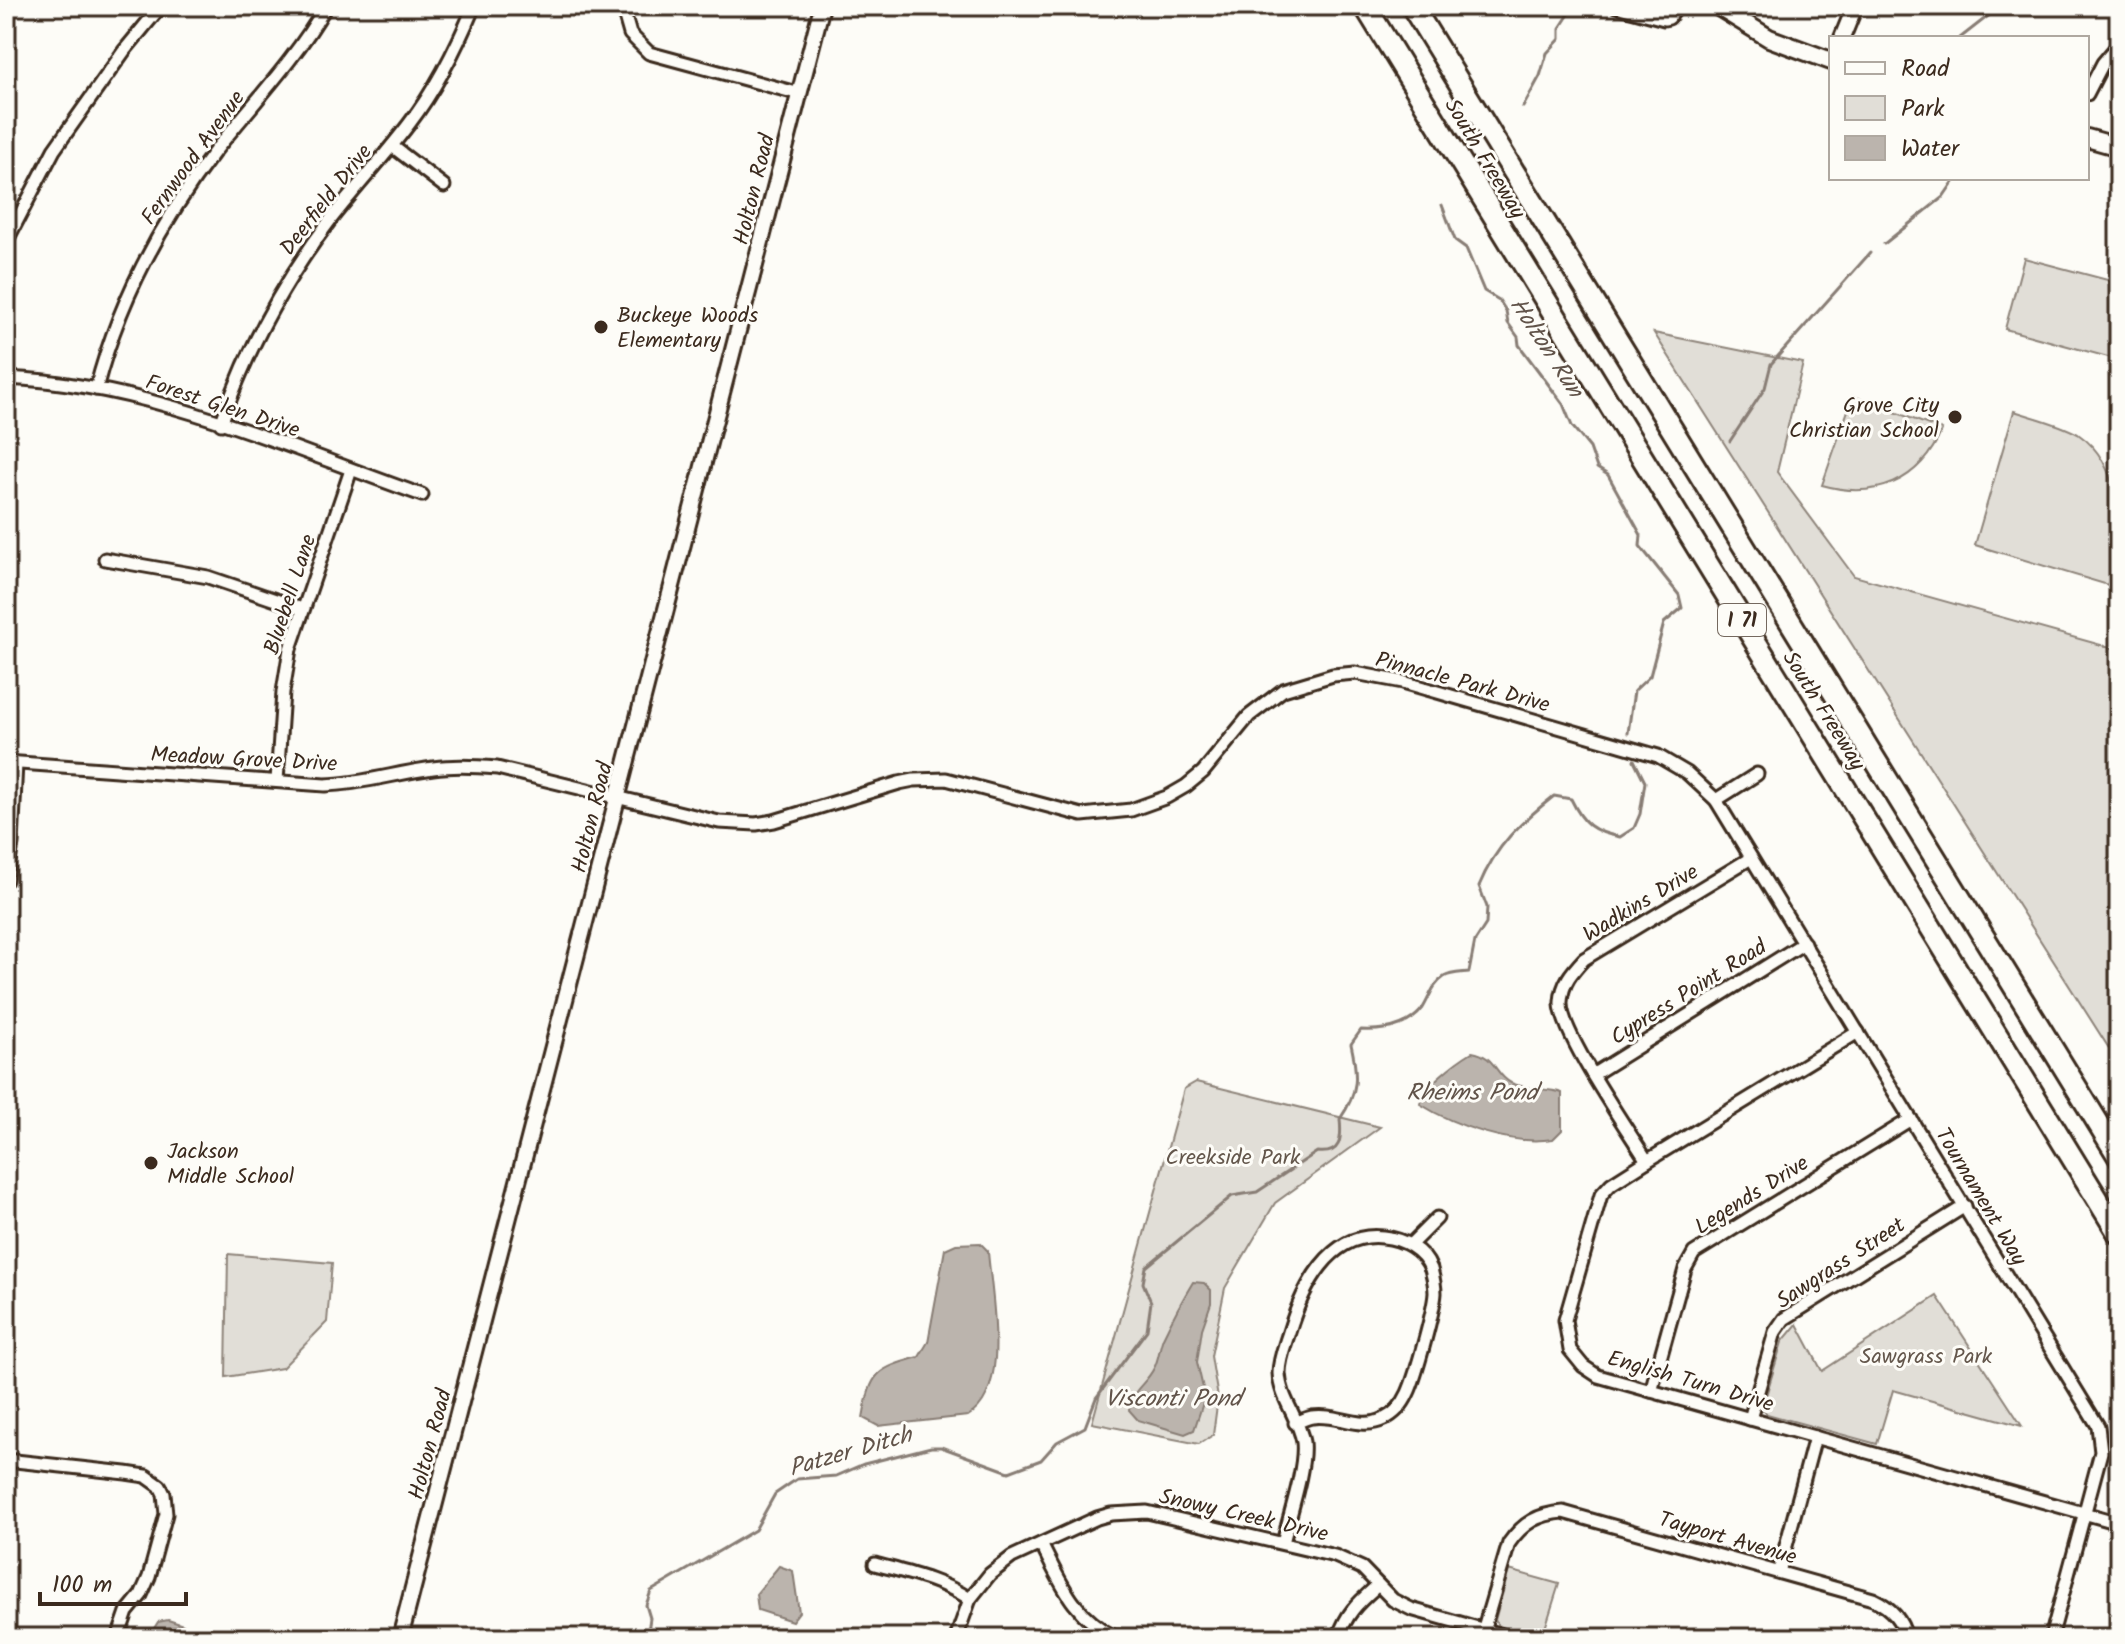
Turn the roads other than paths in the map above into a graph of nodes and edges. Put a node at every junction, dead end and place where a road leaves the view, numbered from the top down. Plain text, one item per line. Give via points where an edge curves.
1 (161, 6) edge
2 (326, 6) edge
3 (474, 6) edge
4 (622, 6) edge
5 (822, 6) edge
6 (1365, 6) edge
7 (1412, 6) edge
8 (1616, 6) edge
9 (1678, 6) edge
10 (1717, 6) edge
11 (1855, 6) edge
12 (1843, 36) edge
13 (2119, 44) edge
14 (1829, 60) edge
15 (2089, 90) edge
16 (800, 94) junction
17 (2089, 139) edge
18 (392, 146) junction
19 (2119, 147) edge
20 (444, 186) dead end
21 (6, 242) edge
22 (6, 378) edge
23 (96, 389) junction
24 (221, 424) junction
25 (351, 470) junction
26 (422, 495) dead end
27 (105, 559) dead end
28 (302, 609) junction
29 (11, 763) edge
30 (1757, 774) dead end
31 (277, 781) junction
32 (619, 798) junction
33 (1716, 800) junction
34 (1751, 858) junction
35 (6, 880) edge
36 (1804, 943) junction
37 (1858, 1032) junction
38 (1594, 1074) junction
39 (1911, 1119) junction
40 (2119, 1157) edge
41 (1647, 1161) junction
42 (1965, 1206) junction
43 (1437, 1218) dead end
44 (2119, 1234) edge
45 (1411, 1244) junction
46 (1651, 1391) junction
47 (1750, 1419) junction
48 (1295, 1423) junction
49 (1815, 1437) junction
50 (6, 1460) edge
51 (2085, 1514) junction
52 (2119, 1523) edge
53 (1283, 1543) junction
54 (1041, 1544) junction
55 (875, 1564) dead end
56 (1779, 1572) junction
57 (1378, 1585) junction
58 (970, 1599) junction
59 (1482, 1634) edge
60 (118, 1638) edge
61 (400, 1638) edge
62 (956, 1638) edge
63 (1116, 1638) edge
64 (1338, 1638) edge
65 (1513, 1638) edge
66 (1906, 1638) edge
67 (2051, 1638) edge

1 - 21 street via 54,150
2 - 23 street, Fernwood Avenue via 298,51 178,203 126,299
3 - 18 street, Deerfield Drive via 433,87
4 - 16 street via 630,34 649,53
5 - 16 street, Holton Road
6 - 44 highway, South Freeway / I 71
7 - 40 highway, South Freeway / I 71
8 - 9 street via 1664,19
10 - 14 main road via 1769,38
11 - 12 street
13 - 15 street
16 - 32 street, Holton Road
17 - 19 main road
18 - 20 street
18 - 24 street, Deerfield Drive via 332,218 269,311
22 - 23 street, Forest Glen Drive
23 - 24 street, Forest Glen Drive
24 - 25 street, Forest Glen Drive
25 - 26 street, Forest Glen Drive
25 - 28 street, Bluebell Lane
27 - 28 street via 208,577
28 - 31 street, Bluebell Lane via 286,671
29 - 31 street, Meadow Grove Drive
29 - 35 street via 12,844
30 - 33 street
31 - 32 street, Meadow Grove Drive via 343,784 464,765
32 - 33 street, Pinnacle Park Drive via 719,822 756,824 899,783 932,779 1082,815 1131,810 1186,786 1249,716 1283,690 1355,673 1403,682 1658,756
32 - 61 street, Holton Road
33 - 34 street, Tournament Way
34 - 36 street, Tournament Way
34 - 38 street, Wadkins Drive via 1584,959 1569,975 1560,1004 1563,1018
36 - 37 street, Tournament Way
36 - 38 street, Cypress Point Road
37 - 39 street, Tournament Way
37 - 41 street, English Turn Drive
38 - 41 street, Wadkins Drive
39 - 42 street, Tournament Way
39 - 46 street, Legends Drive via 1694,1253 1682,1278
41 - 46 street, English Turn Drive via 1611,1184 1598,1200 1565,1320 1570,1350 1583,1366 1598,1376
42 - 47 street, Sawgrass Street via 1784,1319 1775,1332
42 - 51 street, Tournament Way via 2098,1426 2101,1452
43 - 45 street
45 - 48 street via 1387,1237 1357,1238 1339,1248 1305,1288 1279,1373
45 - 48 street via 1428,1263 1435,1293 1409,1391 1399,1408 1368,1424 1322,1417
46 - 47 street, English Turn Drive
47 - 49 street, English Turn Drive
48 - 53 street via 1303,1440 1303,1459
49 - 51 street, English Turn Drive
49 - 56 street
50 - 60 street via 146,1476 160,1486 166,1514 149,1577
51 - 52 street, English Turn Drive
51 - 67 street, Tournament Way
53 - 54 street, Snowy Creek Drive via 1136,1511 1097,1518
53 - 57 street, Snowy Creek Drive via 1335,1556 1362,1568
54 - 58 street, Snowy Creek Drive via 990,1574
54 - 63 street via 1080,1613
55 - 58 street via 929,1579
56 - 59 street, Tayport Avenue via 1572,1513 1539,1515 1522,1526 1504,1554
56 - 66 street, Tayport Avenue via 1887,1606
57 - 59 street, Snowy Creek Drive via 1411,1609
57 - 64 street via 1356,1604
58 - 62 street
59 - 65 street, Snowy Creek Drive

